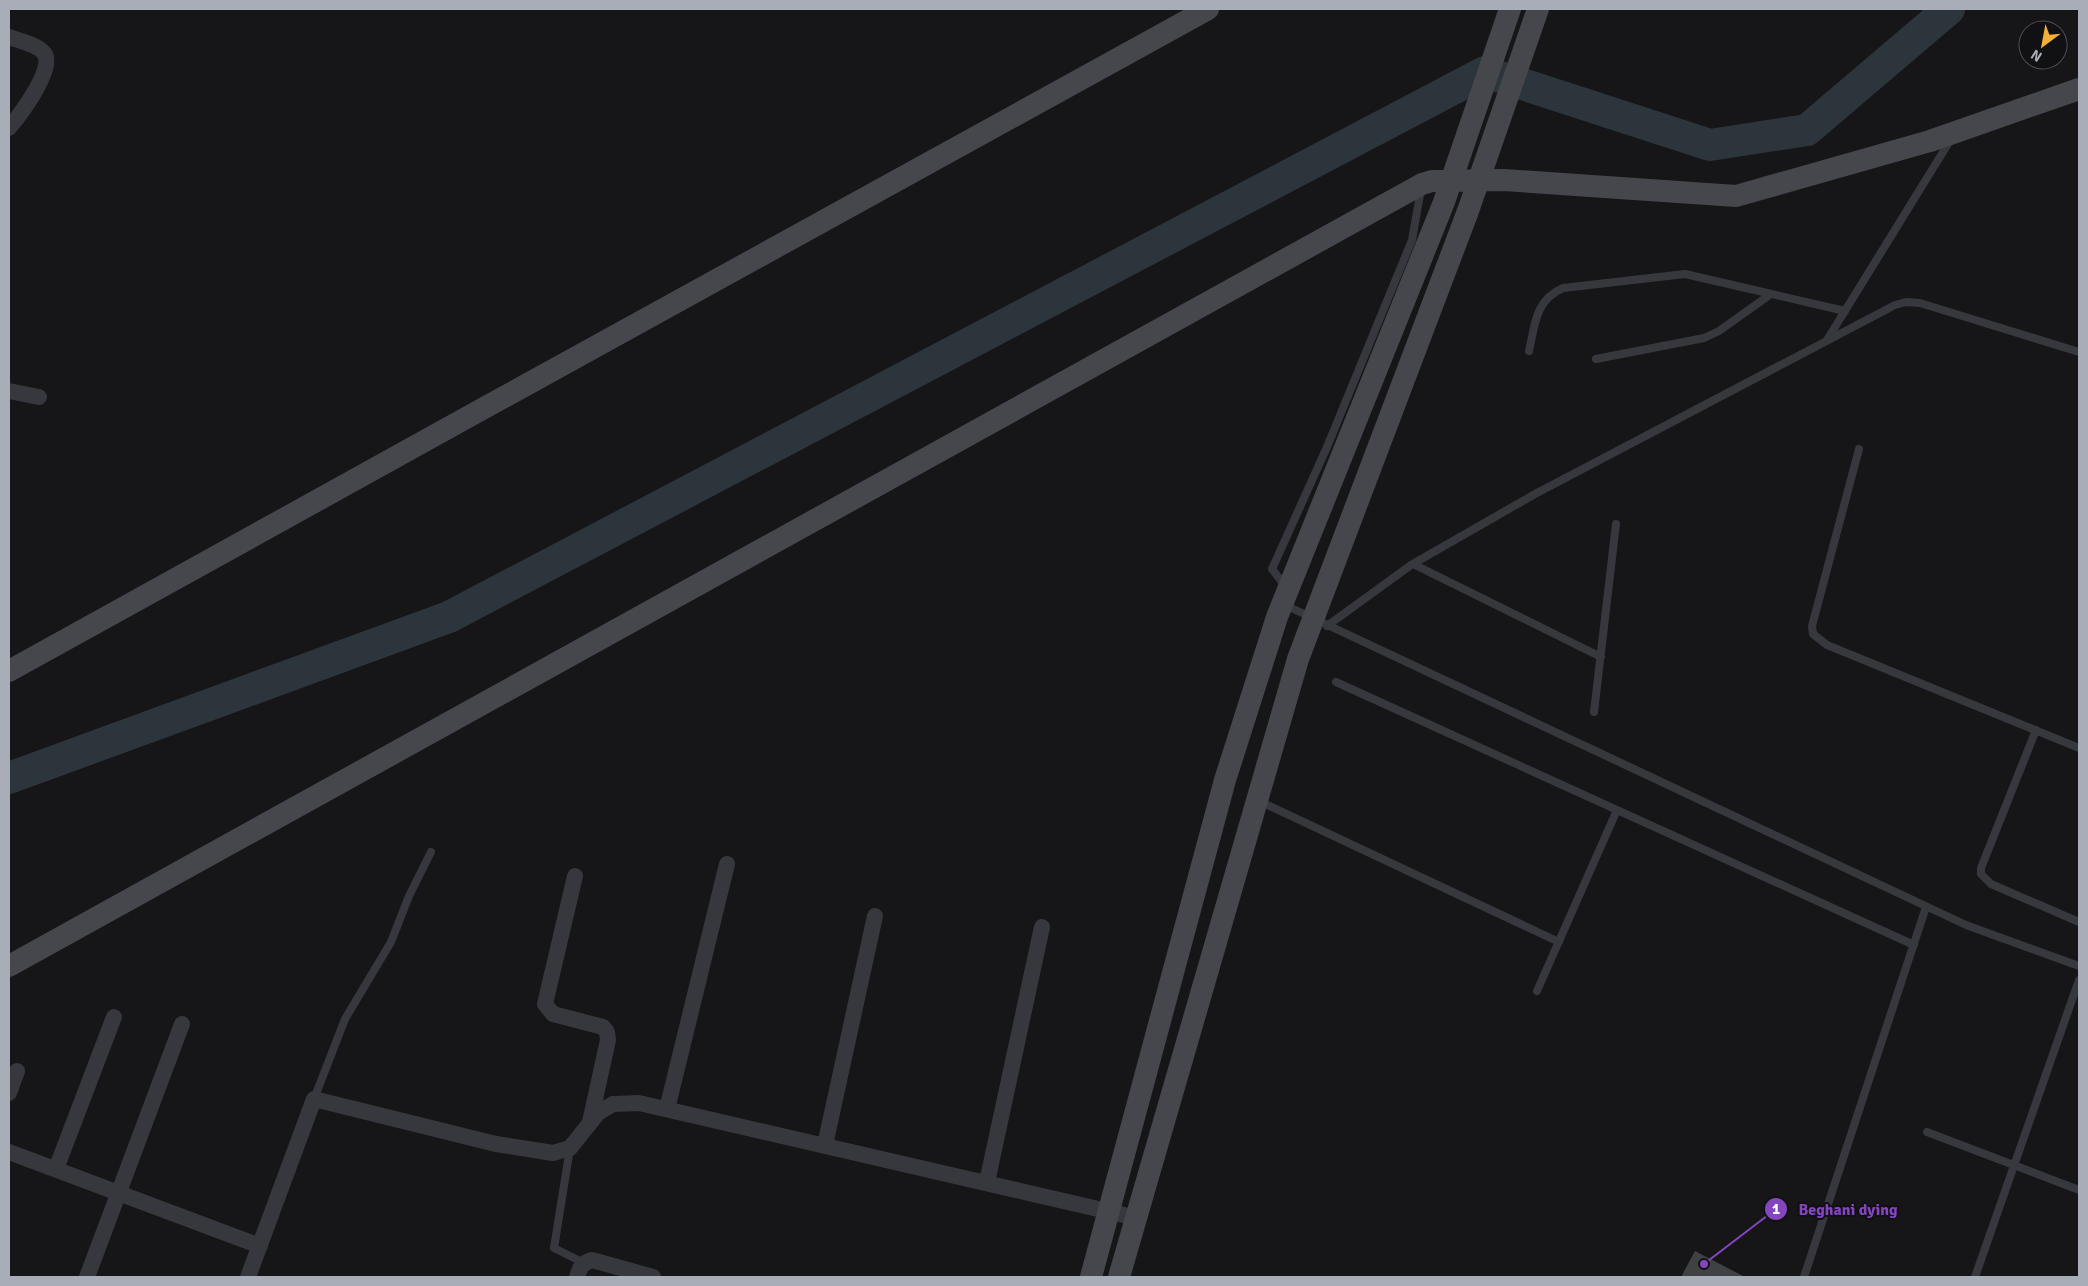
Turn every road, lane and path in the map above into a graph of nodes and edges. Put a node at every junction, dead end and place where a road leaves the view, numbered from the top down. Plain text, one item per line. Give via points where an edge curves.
1 (1208, 9) edge
2 (1510, 9) edge
3 (1538, 9) edge
4 (9, 37) edge
5 (2079, 89) edge
6 (9, 128) edge
7 (1955, 133) junction
8 (1422, 184) junction
9 (1771, 294) junction
10 (1845, 311) junction
11 (1826, 342) junction
12 (1529, 351) dead end
13 (2079, 352) edge
14 (1596, 359) dead end
15 (9, 391) edge
16 (39, 397) dead end
17 (1859, 449) dead end
18 (1616, 524) dead end
19 (1413, 564) junction
20 (1285, 597) junction
21 (1320, 623) junction
22 (1601, 657) junction
23 (9, 671) edge
24 (1336, 682) dead end
25 (1594, 712) dead end
26 (2036, 730) junction
27 (2079, 748) edge
28 (1257, 800) junction
29 (1617, 810) junction
30 (431, 852) dead end
31 (727, 864) dead end
32 (575, 876) dead end
33 (1926, 907) junction
34 (876, 916) dead end
35 (2079, 922) edge
36 (1042, 927) dead end
37 (1558, 942) junction
38 (1914, 945) junction
39 (9, 966) edge
40 (2079, 966) edge
41 (2079, 980) edge
42 (1537, 991) dead end
43 (114, 1016) dead end
44 (182, 1024) dead end
45 (17, 1072) dead end
46 (9, 1093) edge
47 (314, 1099) junction
48 (666, 1109) junction
49 (590, 1124) junction
50 (1927, 1132) dead end
51 (825, 1145) junction
52 (570, 1148) junction
53 (9, 1152) edge
54 (2015, 1166) junction
55 (56, 1169) junction
56 (987, 1182) junction
57 (2079, 1190) edge
58 (119, 1192) junction
59 (1110, 1210) junction
60 (1137, 1218) junction
61 (260, 1246) junction
62 (581, 1270) edge
63 (87, 1277) edge
64 (248, 1277) edge
65 (653, 1277) edge
66 (1091, 1277) edge
67 (1119, 1277) edge
68 (1804, 1277) edge
69 (1975, 1277) edge

1 - 23 street
2 - 20 street via 1444,202
3 - 21 street
4 - 6 street via 38,48 47,61 29,102
5 - 7 street
7 - 8 street via 1736,196 1504,180
7 - 10 lane
8 - 20 lane via 1412,240 1272,569
8 - 39 street
9 - 10 lane
9 - 12 lane via 1685,274 1563,288 1550,294 1542,304
9 - 14 lane via 1704,338
10 - 11 lane
11 - 13 lane via 1906,302 1920,303
11 - 19 lane via 1535,494
15 - 16 street
17 - 26 lane via 1812,626 1813,634 1826,645
18 - 22 lane
19 - 21 lane
19 - 22 lane
20 - 21 lane
20 - 59 street via 1225,780
21 - 28 street via 1294,671
21 - 33 lane
22 - 25 lane
24 - 29 lane
26 - 27 lane
26 - 35 lane via 1981,874 1991,884
28 - 37 lane
28 - 60 street
29 - 37 lane
29 - 38 lane
30 - 47 lane via 391,942 345,1019
31 - 48 street
32 - 49 street via 545,1004 553,1014 603,1027 607,1032
33 - 38 lane
33 - 40 lane via 1980,931
34 - 51 street
36 - 56 street
37 - 42 lane
38 - 68 lane
41 - 54 lane
43 - 55 street
44 - 58 street
45 - 46 street
47 - 52 street via 496,1144 553,1154
47 - 61 street
48 - 49 street via 638,1103 613,1104 598,1113
48 - 51 street
49 - 52 street
50 - 54 lane
51 - 56 street
52 - 62 lane via 554,1248
53 - 55 street
54 - 57 lane
54 - 69 lane
55 - 58 street
56 - 59 street
58 - 61 street
58 - 63 street
59 - 60 street
59 - 66 street
60 - 67 street
61 - 64 street
62 - 65 street via 592,1260

